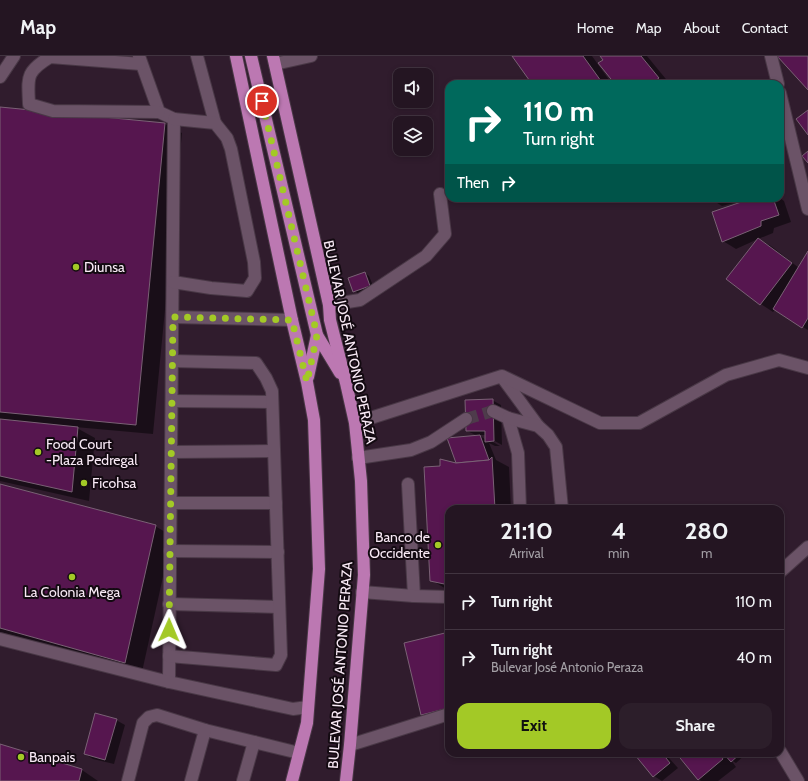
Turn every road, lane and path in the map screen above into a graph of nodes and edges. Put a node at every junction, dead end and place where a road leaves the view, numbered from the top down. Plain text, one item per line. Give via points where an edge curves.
1 (14, 56) edge
2 (197, 56) edge
3 (236, 56) edge
4 (251, 56) edge
5 (311, 56) edge
6 (771, 56) edge
7 (51, 57) edge
8 (140, 60) edge
9 (274, 60) edge
10 (0, 77) edge
11 (777, 80) edge
12 (784, 109) edge
13 (159, 112) junction
14 (174, 120) junction
15 (215, 123) junction
16 (440, 194) dead end
17 (808, 209) edge
18 (173, 282) junction
19 (329, 305) junction
20 (173, 317) junction
21 (292, 320) junction
22 (317, 335) junction
23 (172, 361) junction
24 (808, 368) edge
25 (502, 376) junction
26 (307, 382) junction
27 (346, 383) junction
28 (172, 401) junction
29 (272, 402) junction
30 (493, 411) tunnel mouth
31 (508, 418) junction
32 (466, 419) tunnel mouth
33 (355, 423) junction
34 (538, 426) junction
35 (274, 451) junction
36 (171, 452) junction
37 (358, 458) junction
38 (408, 484) dead end
39 (170, 503) junction
40 (276, 503) junction
41 (520, 505) edge
42 (562, 505) edge
43 (808, 547) edge
44 (170, 551) junction
45 (278, 552) junction
46 (784, 568) edge
47 (362, 592) junction
48 (414, 596) junction
49 (445, 597) edge
50 (169, 604) junction
51 (279, 607) junction
52 (0, 639) edge
53 (169, 656) junction
54 (168, 682) junction
55 (308, 707) junction
56 (445, 715) edge
57 (206, 730) junction
58 (254, 742) junction
59 (350, 745) junction
60 (299, 753) junction
61 (784, 757) edge
62 (346, 780) edge
63 (128, 781) edge
64 (191, 781) edge
65 (243, 781) edge
66 (292, 781) edge
67 (798, 781) edge

1 - 10 street
2 - 15 street
3 - 21 main road, BULEVAR JOSÉ ANTONIO PERAZA
4 - 22 main road
5 - 9 street
6 - 11 street
7 - 8 street
7 - 13 street via 37,65 28,78 29,104 53,110
8 - 13 street
9 - 19 main road, BULEVAR JOSÉ ANTONIO PERAZA
12 - 17 street
13 - 14 street
14 - 15 street
14 - 18 street
15 - 18 street via 227,138 230,149 254,262 255,278 247,291
16 - 19 street via 445,234 426,256 360,300
18 - 20 street
19 - 27 main road, BULEVAR JOSÉ ANTONIO PERAZA via 330,320
20 - 21 street
20 - 23 street
21 - 26 main road, BULEVAR JOSÉ ANTONIO PERAZA
22 - 26 main road
22 - 27 main road
23 - 28 street
23 - 29 street via 256,363 272,391
24 - 25 street via 779,360 726,375 639,423 600,422
25 - 33 street
25 - 34 street
26 - 55 main road, BULEVAR JOSÉ ANTONIO PERAZA via 314,420 319,569
27 - 33 main road, BULEVAR JOSÉ ANTONIO PERAZA
28 - 29 street
28 - 36 street
29 - 35 street
30 - 31 street
31 - 34 street
31 - 41 street via 518,454
32 - 37 street via 431,442 411,450
33 - 37 main road, BULEVAR JOSÉ ANTONIO PERAZA
34 - 42 street via 556,447
35 - 36 street
35 - 40 street
36 - 39 street
37 - 47 main road, BULEVAR JOSÉ ANTONIO PERAZA via 364,576
38 - 48 street
39 - 40 street
39 - 44 street
40 - 45 street
43 - 46 street
44 - 45 street
44 - 50 street
45 - 51 street
47 - 48 street
47 - 59 main road, BULEVAR JOSÉ ANTONIO PERAZA
48 - 49 street
50 - 51 street
50 - 53 street
51 - 53 street via 281,655 276,665
52 - 54 street
53 - 54 street
54 - 55 street via 293,709
55 - 60 main road, BULEVAR JOSÉ ANTONIO PERAZA via 307,723
56 - 59 street
57 - 58 street
57 - 63 street via 157,715 149,716 143,723
57 - 64 street
58 - 60 street
58 - 65 street
59 - 62 main road, BULEVAR JOSÉ ANTONIO PERAZA
60 - 66 main road, BULEVAR JOSÉ ANTONIO PERAZA
61 - 67 street

